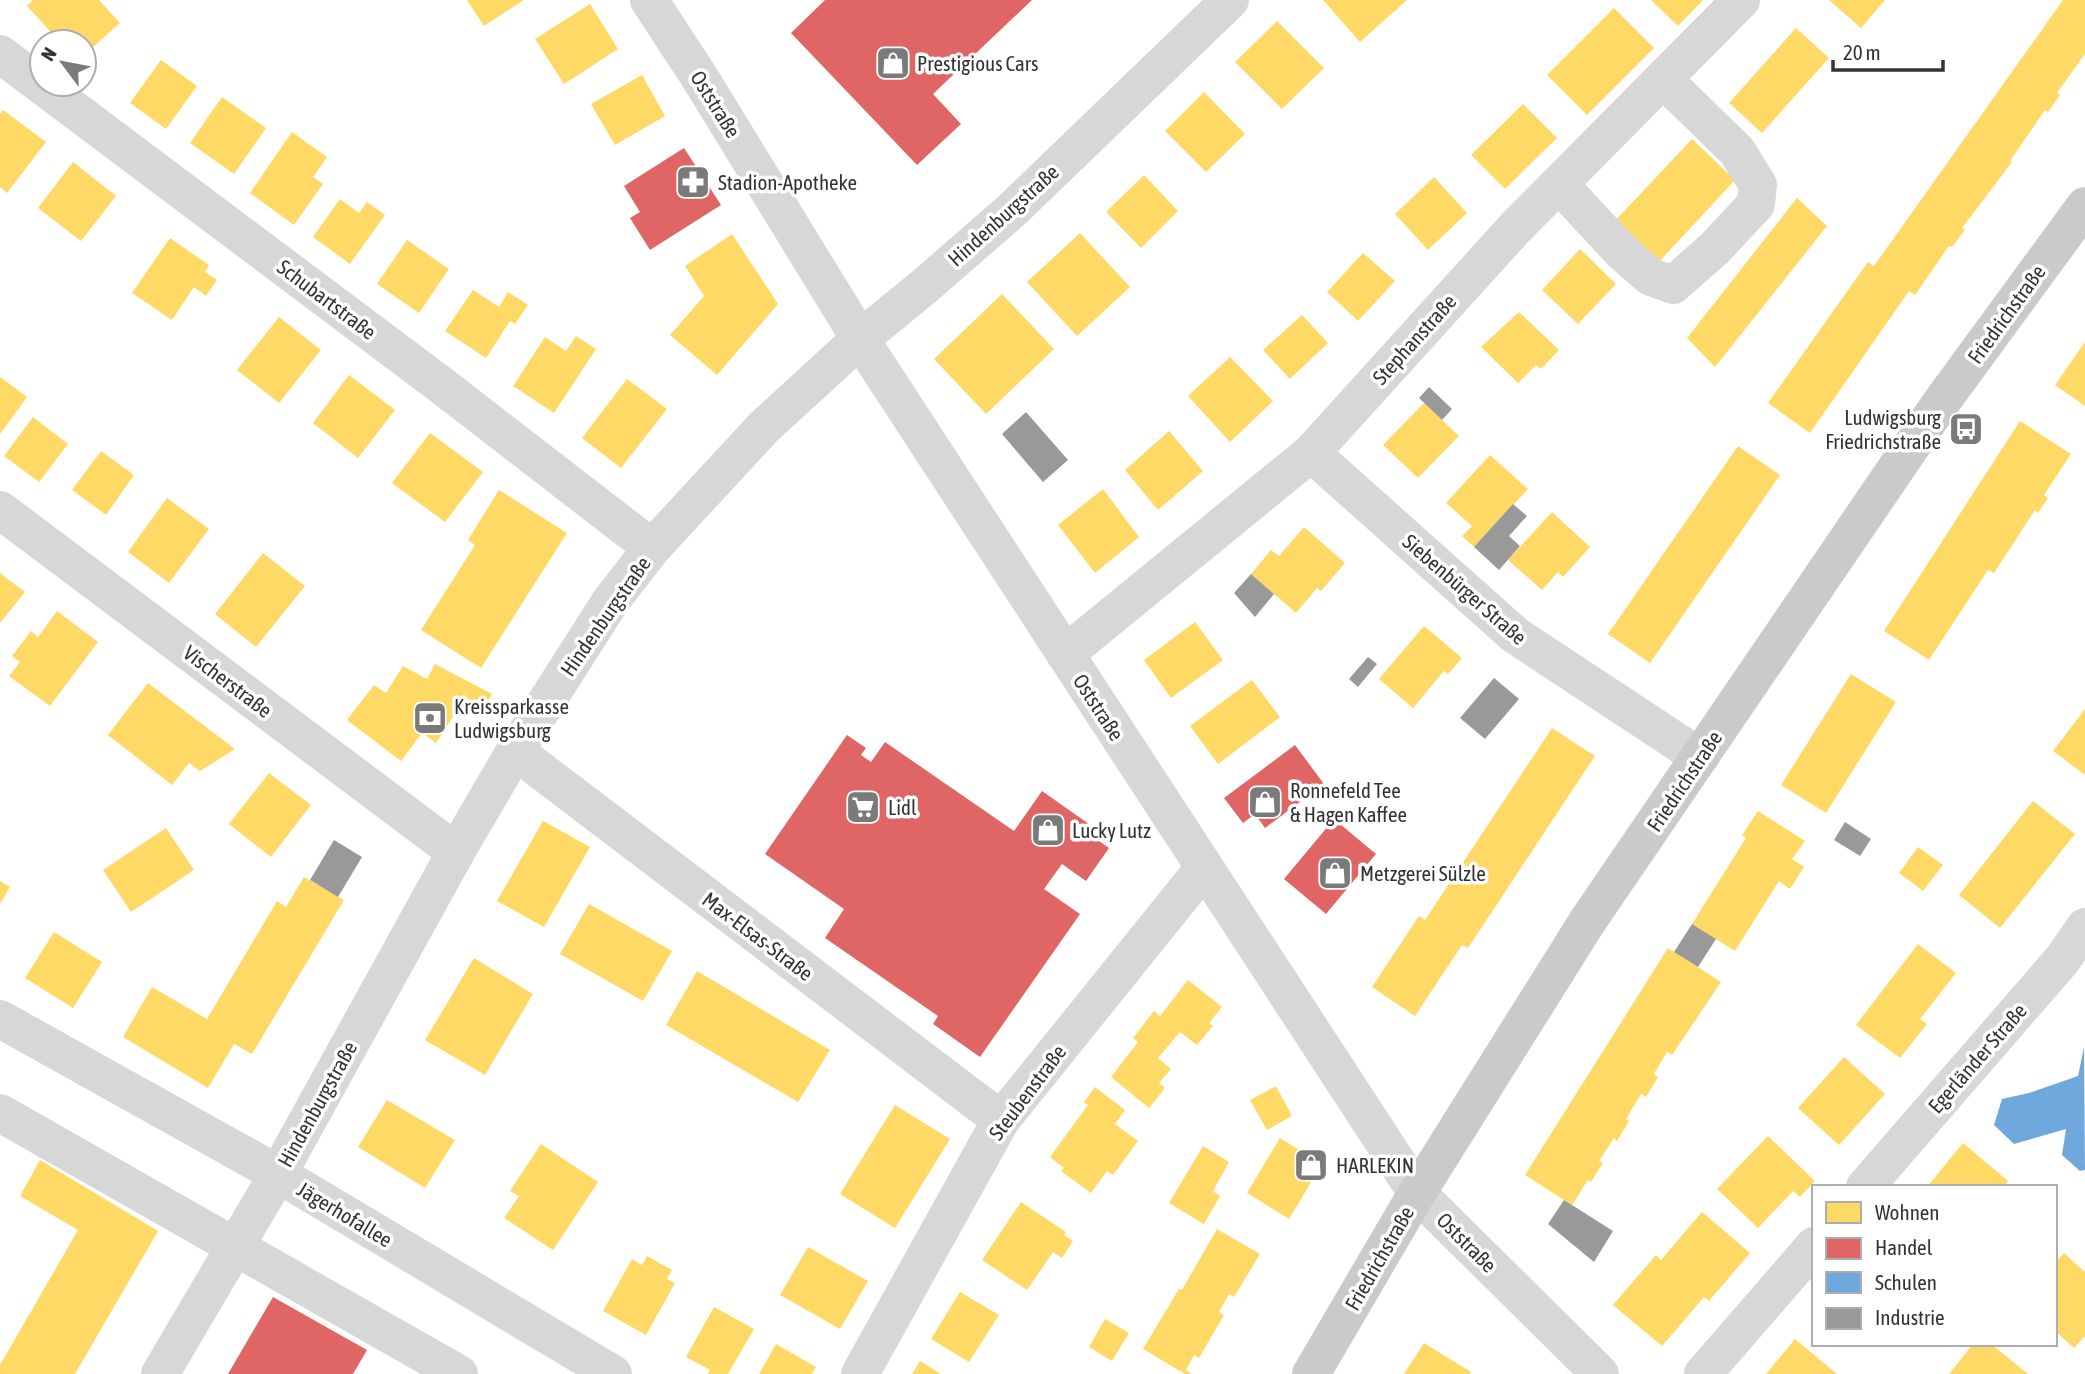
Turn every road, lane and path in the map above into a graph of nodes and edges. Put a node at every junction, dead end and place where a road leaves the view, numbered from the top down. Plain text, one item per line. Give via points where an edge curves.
1 (649, 0) edge
2 (1230, 0) edge
3 (1741, 0) edge
4 (0, 54) edge
5 (1662, 79) junction
6 (1559, 184) junction
7 (2085, 206) edge
8 (860, 339) junction
9 (1311, 453) junction
10 (0, 510) edge
11 (652, 548) junction
12 (1065, 654) junction
13 (515, 751) junction
14 (1700, 757) junction
15 (456, 852) junction
16 (1204, 868) junction
17 (2085, 927) edge
18 (0, 1019) edge
19 (0, 1113) edge
20 (1001, 1120) junction
21 (278, 1174) junction
22 (1867, 1185) edge
23 (1417, 1193) junction
24 (235, 1248) junction
25 (1812, 1248) edge
26 (160, 1374) edge
27 (459, 1374) edge
28 (613, 1374) edge
29 (860, 1374) edge
30 (1311, 1374) edge
31 (1600, 1374) edge
32 (1703, 1374) edge

1 - 8 street, Oststraße
2 - 8 street, Hindenburgstraße via 1012,210
3 - 5 street, Stephanstraße
4 - 11 street, Schubartstraße
5 - 6 street, Stephanstraße
5 - 6 street via 1737,151 1758,185 1756,204 1715,248 1673,285 1651,277
6 - 9 street, Stephanstraße
7 - 14 main road, Friedrichstraße via 1940,404
8 - 11 street, Hindenburgstraße via 764,427
8 - 12 street, Oststraße
9 - 12 street, Stephanstraße
9 - 14 street, Siebenbürger Straße via 1514,635
10 - 15 street, Vischerstraße
11 - 13 street, Hindenburgstraße via 610,602
12 - 16 street, Oststraße
13 - 15 street, Hindenburgstraße
13 - 20 street, Max-Elsas-Straße
14 - 23 main road, Friedrichstraße via 1587,922
15 - 21 street, Hindenburgstraße
16 - 20 street, Steubenstraße
16 - 23 street, Oststraße
17 - 22 street, Egerländer Straße via 2062,960
18 - 21 street, Jägerhofallee
19 - 24 street
20 - 29 street, Steubenstraße
21 - 24 street, Hindenburgstraße
21 - 28 street, Jägerhofallee
23 - 30 main road, Friedrichstraße
23 - 31 street, Oststraße
24 - 26 street, Hindenburgstraße
24 - 27 street
25 - 32 street

